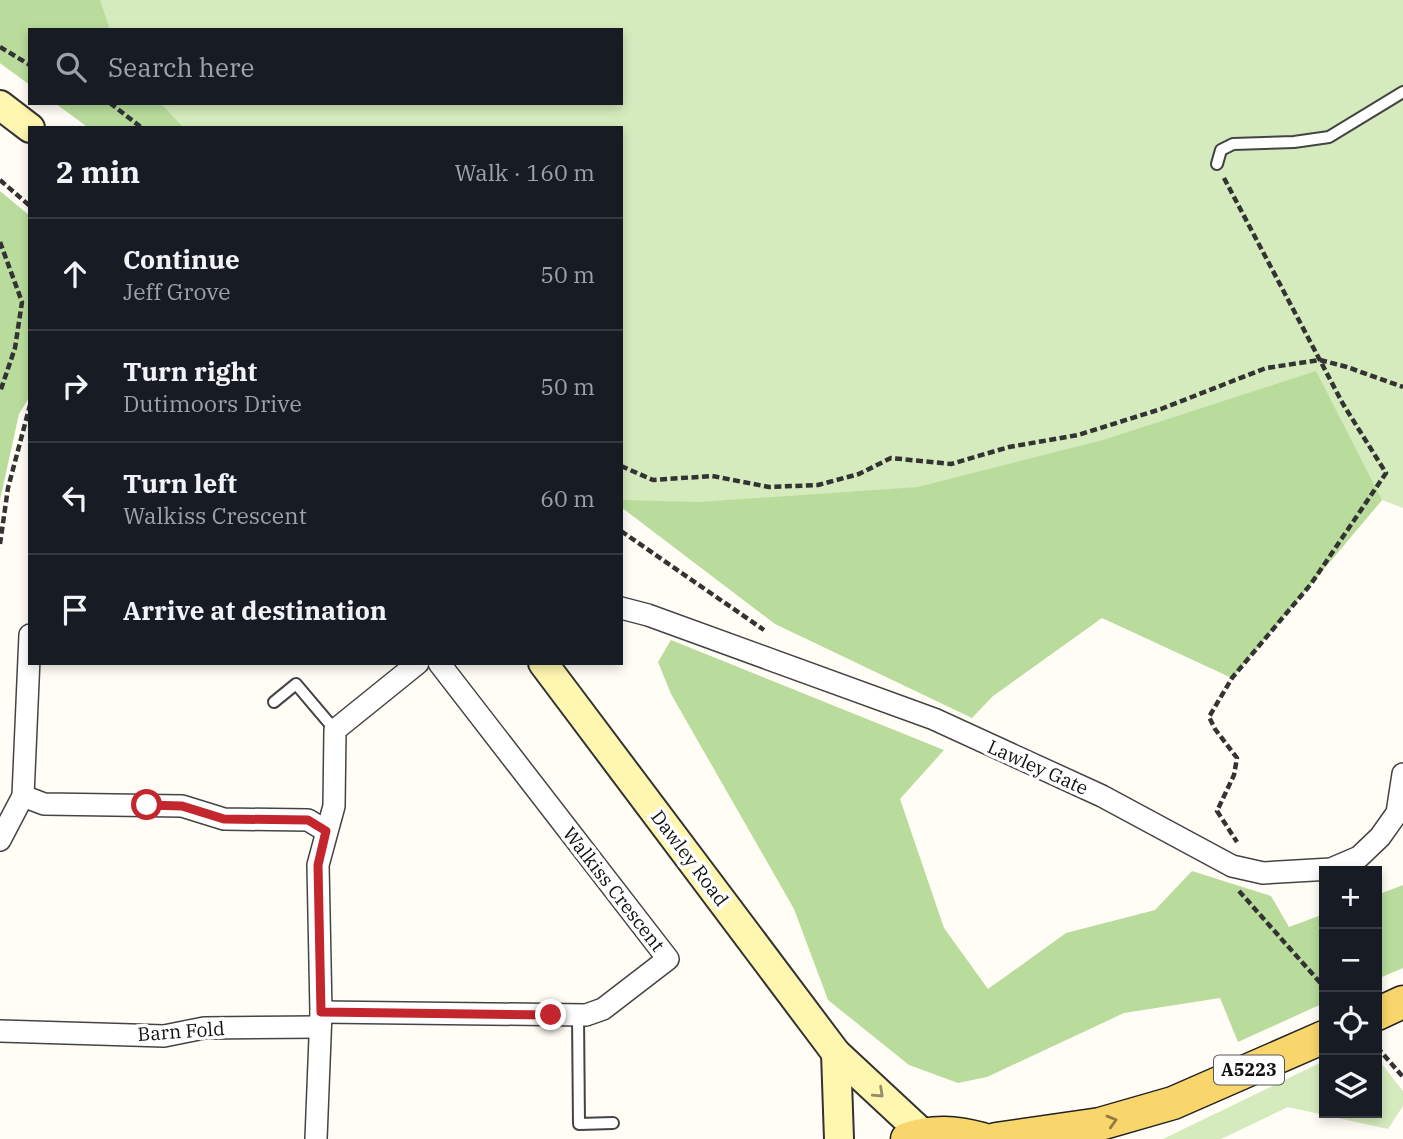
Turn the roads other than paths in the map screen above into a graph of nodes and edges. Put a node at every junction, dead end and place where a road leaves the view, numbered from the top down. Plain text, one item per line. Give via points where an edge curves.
1 (1403, 92) edge
2 (0, 106) edge
3 (28, 127) edge
4 (1217, 164) road end
5 (623, 609) edge
6 (29, 665) edge
7 (416, 665) edge
8 (441, 665) edge
9 (545, 665) edge
10 (274, 702) dead end
11 (335, 730) junction
12 (1403, 774) edge
13 (23, 796) junction
14 (326, 831) junction
15 (0, 840) edge
16 (1403, 1002) edge
17 (1382, 1012) edge
18 (578, 1015) junction
19 (321, 1020) junction
20 (0, 1031) edge
21 (1319, 1039) edge
22 (836, 1053) junction
23 (1173, 1103) junction
24 (613, 1123) dead end
25 (914, 1136) edge
26 (316, 1139) edge
27 (839, 1139) edge
28 (982, 1139) edge
29 (996, 1139) edge
30 (1131, 1139) edge

1 - 4 lane via 1329,137 1233,144 1221,150
2 - 3 street
5 - 12 street, Lawley Gate via 934,719 1102,796 1232,866 1263,873 1331,869 1360,857 1397,813
6 - 13 street
7 - 11 street
8 - 18 street, Walkiss Crescent via 668,959 603,1009
9 - 22 street, Dawley Road
10 - 11 lane via 296,684
11 - 14 street via 334,806
13 - 14 street via 44,804 182,806 224,819 308,820
13 - 15 street
14 - 19 street via 318,865
16 - 17 main road
18 - 19 street, Walkiss Crescent
18 - 24 lane via 579,1124
19 - 20 street, Barn Fold via 204,1028 164,1036
19 - 26 street
21 - 23 main road, A5223
22 -> 25 street, Dawley Road
22 - 27 street
29 -> 23 main road, A5223 via 1100,1124
23 - 30 main road, A5223
25 - 28 main road via 955,1132

